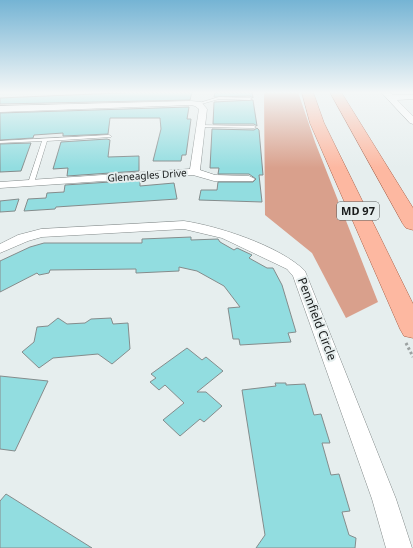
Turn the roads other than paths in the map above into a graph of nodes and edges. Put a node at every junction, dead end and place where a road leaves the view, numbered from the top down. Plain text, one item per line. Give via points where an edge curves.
1 (202, 118) edge
2 (316, 118) edge
3 (351, 118) edge
4 (201, 126) junction
5 (254, 127) dead end
6 (110, 136) dead end
7 (45, 140) junction
8 (0, 142) edge
9 (193, 172) junction
10 (249, 179) dead end
11 (31, 183) junction
12 (0, 185) edge
13 (413, 224) edge
14 (0, 249) edge
15 (413, 329) edge
16 (399, 548) edge

1 - 4 street, Gleneagles Drive
2 - 15 main road, MD 97
3 - 13 main road
4 - 5 lane
4 - 9 street, Gleneagles Drive via 196,168
6 - 7 lane
7 - 8 lane
7 - 11 lane
9 - 10 street via 214,178
9 - 11 street, Gleneagles Drive
11 - 12 street, Gleneagles Drive
14 - 16 street, Pennfield Circle via 41,233 184,225 224,232 292,266 300,274 384,499

